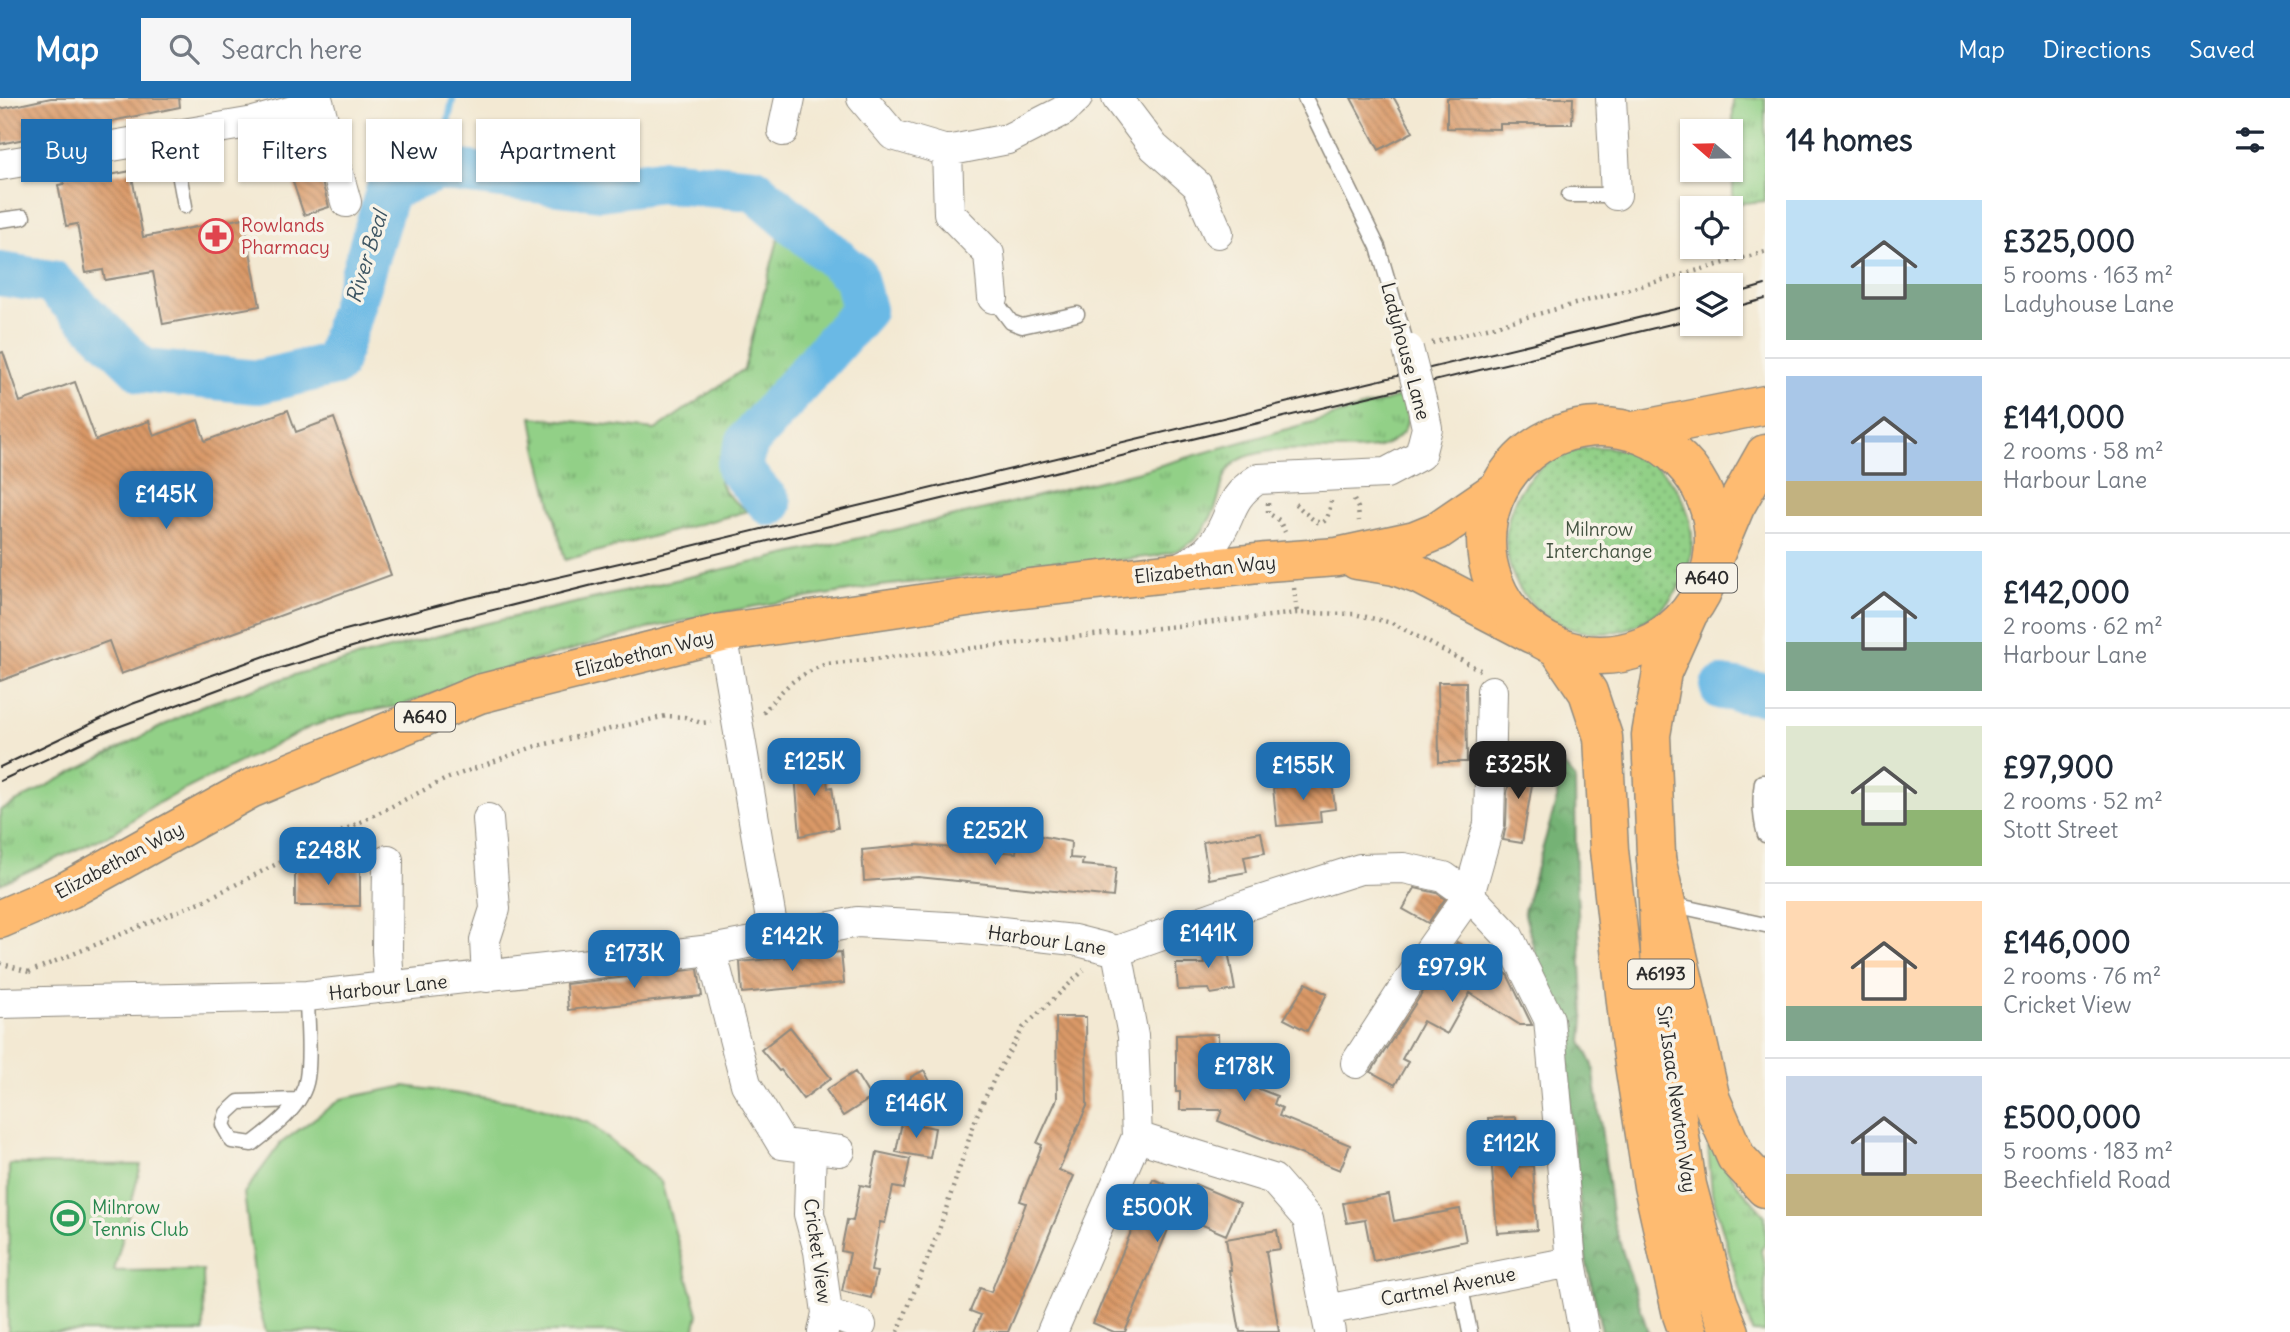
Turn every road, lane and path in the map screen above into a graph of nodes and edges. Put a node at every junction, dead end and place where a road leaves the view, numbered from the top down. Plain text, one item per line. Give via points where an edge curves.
1 (790, 98) edge
2 (862, 98) edge
3 (1077, 98) edge
4 (1117, 98) edge
5 (1305, 98) edge
6 (1611, 98) edge
7 (317, 101) edge
8 (224, 127) edge
9 (783, 131) dead end
10 (126, 144) edge
11 (947, 151) junction
12 (0, 165) edge
13 (181, 182) edge
14 (1569, 195) dead end
15 (1616, 195) joint
16 (346, 202) dead end
17 (185, 206) dead end
18 (23, 216) dead end
19 (0, 220) edge
20 (1218, 233) dead end
21 (1765, 252) edge
22 (993, 298) joint
23 (1077, 314) dead end
24 (1443, 341) dead end
25 (1408, 349) joint
26 (1765, 405) edge
27 (1634, 430) junction
28 (1765, 454) edge
29 (1497, 490) junction
30 (1336, 492) dead end
31 (1351, 494) dead end
32 (1272, 500) dead end
33 (1290, 500) dead end
34 (1230, 508) junction
35 (1348, 544) junction
36 (1714, 556) junction
37 (1283, 562) junction
38 (1169, 573) junction
39 (1297, 613) junction
40 (1688, 614) junction
41 (722, 633) junction
42 (1545, 641) junction
43 (1492, 691) joint
44 (737, 719) junction
45 (1765, 782) edge
46 (488, 819) dead end
47 (1765, 835) edge
48 (1656, 859) junction
49 (388, 860) dead end
50 (1469, 895) junction
51 (1665, 902) junction
52 (0, 919) edge
53 (1765, 925) edge
54 (774, 937) junction
55 (711, 950) junction
56 (1117, 951) junction
57 (29, 972) dead end
58 (487, 977) junction
59 (389, 987) junction
60 (307, 996) junction
61 (0, 1003) edge
62 (1356, 1063) dead end
63 (297, 1100) junction
64 (1137, 1137) junction
65 (1765, 1188) edge
66 (1571, 1262) junction
67 (1460, 1284) junction
68 (1328, 1321) edge
69 (825, 1322) edge
70 (861, 1325) dead end
71 (898, 1332) edge
72 (1052, 1332) edge
73 (1470, 1332) edge
74 (1584, 1332) edge
75 (1688, 1332) edge
76 (1730, 1332) edge

1 - 9 street
2 - 11 street via 893,135
3 - 11 street via 1063,111 1008,139
4 - 20 street via 1154,147 1197,185
5 - 25 lane, Ladyhouse Lane via 1378,247
6 - 15 street
7 - 8 street
7 - 16 street
10 - 12 street
11 - 22 street via 949,213 989,254
13 - 17 lane
14 - 15 lane
18 - 19 lane
21 - 24 path
22 - 23 lane via 1011,322 1022,326
25 - 34 street, Ladyhouse Lane, bridge via 1427,428 1420,455 1386,473 1258,479 1246,486
26 - 27 main road, A640
27 - 29 main road, A640 via 1580,428 1540,442 1515,463
27 - 36 main road, A640 via 1663,444 1687,466 1705,493 1714,524
28 - 36 main road, A640
29 - 35 main road, Elizabethan Way / A640 via 1437,531 1415,540
29 - 42 main road, A640 via 1487,521 1486,553 1493,584 1509,611
30 - 33 path via 1330,512 1318,522
31 - 35 path via 1358,508
32 - 37 path via 1268,513 1284,526
34 - 37 street via 1251,550
34 - 38 street, Ladyhouse Lane via 1210,548
35 - 37 main road, Elizabethan Way / A640
35 - 42 main road, Elizabethan Way / A640 via 1419,575
36 - 40 main road, A640 via 1705,587
37 - 38 main road, Elizabethan Way / A640
37 - 39 path
38 - 41 main road, Elizabethan Way / A640 via 1022,589
39 - 43 path via 1354,614 1392,623 1474,666 1490,678
39 - 44 path via 826,664 799,675 761,716
40 - 42 main road, A640 via 1667,634 1614,655 1585,654
40 - 48 main road, Sir Isaac Newton Way / A6193 via 1662,672 1651,734
41 - 44 street
41 - 52 main road, Elizabethan Way / A640 via 479,694 250,789 70,888
42 - 75 main road, Sir Isaac Newton Way / A6193 via 1588,691 1603,737 1609,850 1630,1038 1653,1186
43 - 50 street via 1489,824
44 - 54 street
44 - 57 path via 701,723 666,716 533,747 446,779 205,900
45 - 47 lane via 1760,816
46 - 58 street via 495,909 485,940
48 - 51 main road
48 - 76 main road, Sir Isaac Newton Way / A6193 via 1663,1022 1687,1185
49 - 59 street
50 - 56 street, Harbour Lane via 1444,877 1404,868 1360,869
50 - 62 street
50 - 66 street, Harbour Lane via 1508,936 1549,1019
51 - 53 lane
51 - 65 main road via 1711,1100 1736,1157
54 - 55 street, Harbour Lane
54 - 56 street, Harbour Lane via 857,922 1074,940
55 - 58 street, Harbour Lane
55 - 69 street, Cricket View via 746,1083 782,1143 825,1149 809,1214 819,1251
56 - 64 street via 1133,1036
56 - 71 path via 1098,957 1023,1028 977,1115 939,1230
58 - 59 street, Harbour Lane
59 - 60 street, Harbour Lane
60 - 61 street, Harbour Lane
60 - 63 lane via 307,1080
63 - 63 lane via 281,1122 252,1144 232,1141 223,1125 227,1113 239,1102
64 - 68 street via 1273,1179 1308,1219
64 - 72 street
66 - 67 street, Cartmel Avenue
66 - 74 street, Harbour Lane
67 - 68 street, Cartmel Avenue
67 - 73 lane
69 - 70 street, Cricket View

